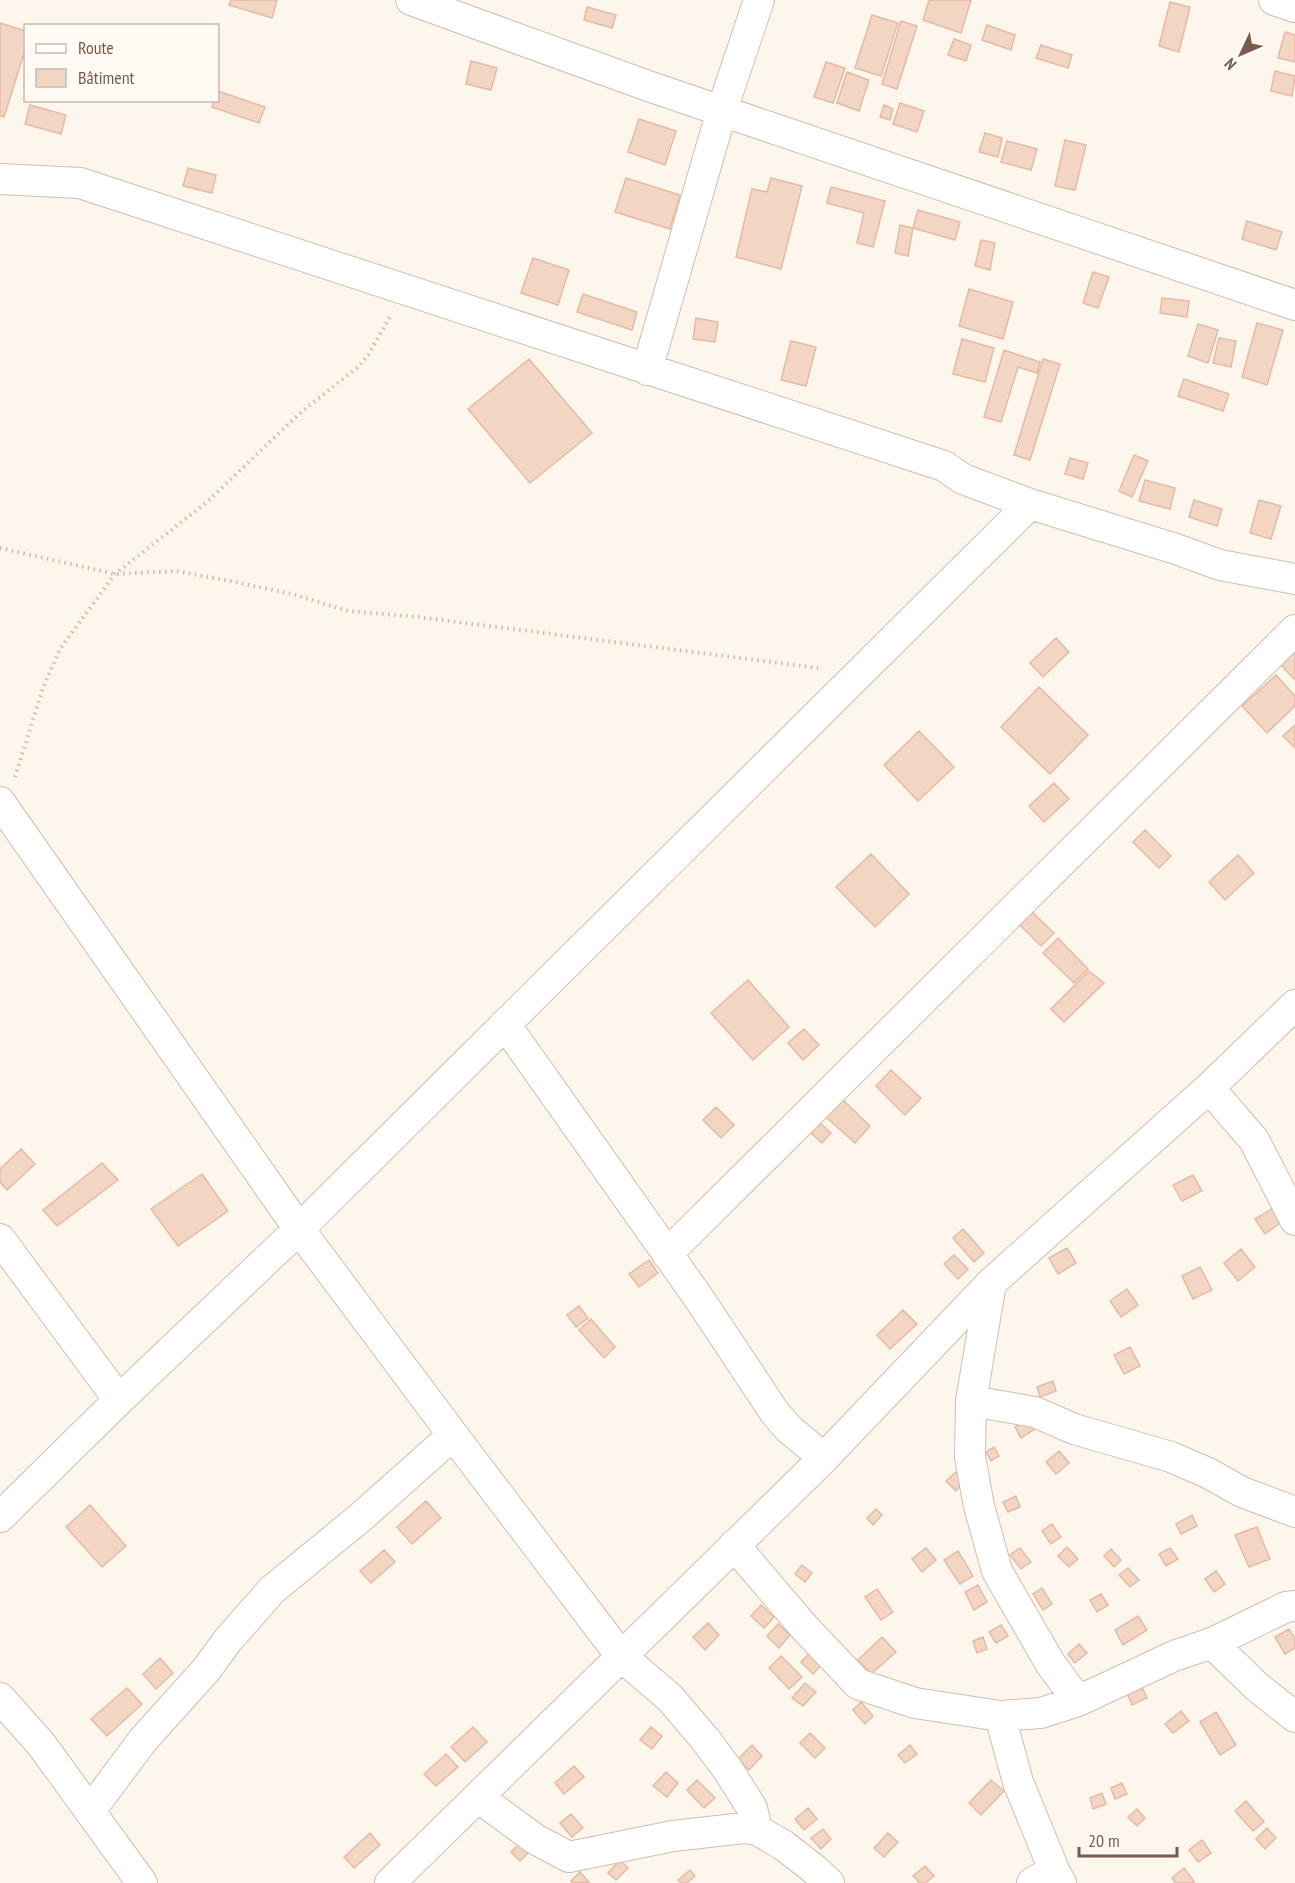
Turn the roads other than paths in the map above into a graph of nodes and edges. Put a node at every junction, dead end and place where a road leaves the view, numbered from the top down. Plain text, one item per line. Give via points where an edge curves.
1 (411, 0) edge
2 (759, 0) edge
3 (1274, 0) edge
4 (1295, 7) edge
5 (722, 110) junction
6 (0, 180) edge
7 (1295, 305) edge
8 (647, 370) junction
9 (1030, 504) junction
10 (1295, 579) edge
11 (1295, 630) edge
12 (3, 806) edge
13 (1295, 1005) edge
14 (505, 1024) junction
15 (1209, 1088) junction
16 (1295, 1220) edge
17 (299, 1229) junction
18 (0, 1239) edge
19 (667, 1254) junction
20 (991, 1283) junction
21 (119, 1400) junction
22 (972, 1401) junction
23 (453, 1435) junction
24 (824, 1458) junction
25 (1295, 1512) edge
26 (0, 1517) edge
27 (734, 1545) junction
28 (1295, 1606) edge
29 (1212, 1643) junction
30 (621, 1656) junction
31 (0, 1698) edge
32 (1078, 1701) junction
33 (1000, 1716) junction
34 (1295, 1717) edge
35 (478, 1797) junction
36 (90, 1810) junction
37 (757, 1830) junction
38 (1049, 1879) edge
39 (142, 1883) edge
40 (390, 1883) edge
41 (830, 1883) edge

1 - 5 street
2 - 5 street
3 - 4 street
5 - 7 street
5 - 8 street
6 - 8 street via 80,183
8 - 9 street via 944,466 963,479
9 - 10 street via 1220,565
9 - 14 street
11 - 19 street
12 - 17 street
13 - 15 street
14 - 17 street
14 - 19 street
15 - 16 street via 1254,1140
15 - 20 street
17 - 21 street
17 - 23 street
18 - 21 street
19 - 24 street via 775,1413
20 - 22 street
20 - 24 street
21 - 26 street
22 - 25 street via 1035,1412 1171,1457 1242,1492
22 - 32 street via 970,1457 997,1571 1050,1663
23 - 30 street
23 - 36 street via 272,1590 143,1740
24 - 27 street
27 - 30 street
27 - 33 street via 858,1684 915,1703
28 - 29 street
29 - 32 street via 1174,1656
29 - 34 street
30 - 35 street
30 - 37 street via 670,1698 705,1739 752,1808
31 - 36 street via 41,1744
32 - 33 street via 1041,1713
33 - 38 street
35 - 37 street via 535,1839 569,1857 718,1829
35 - 40 street
36 - 39 street
37 - 41 street via 783,1845

